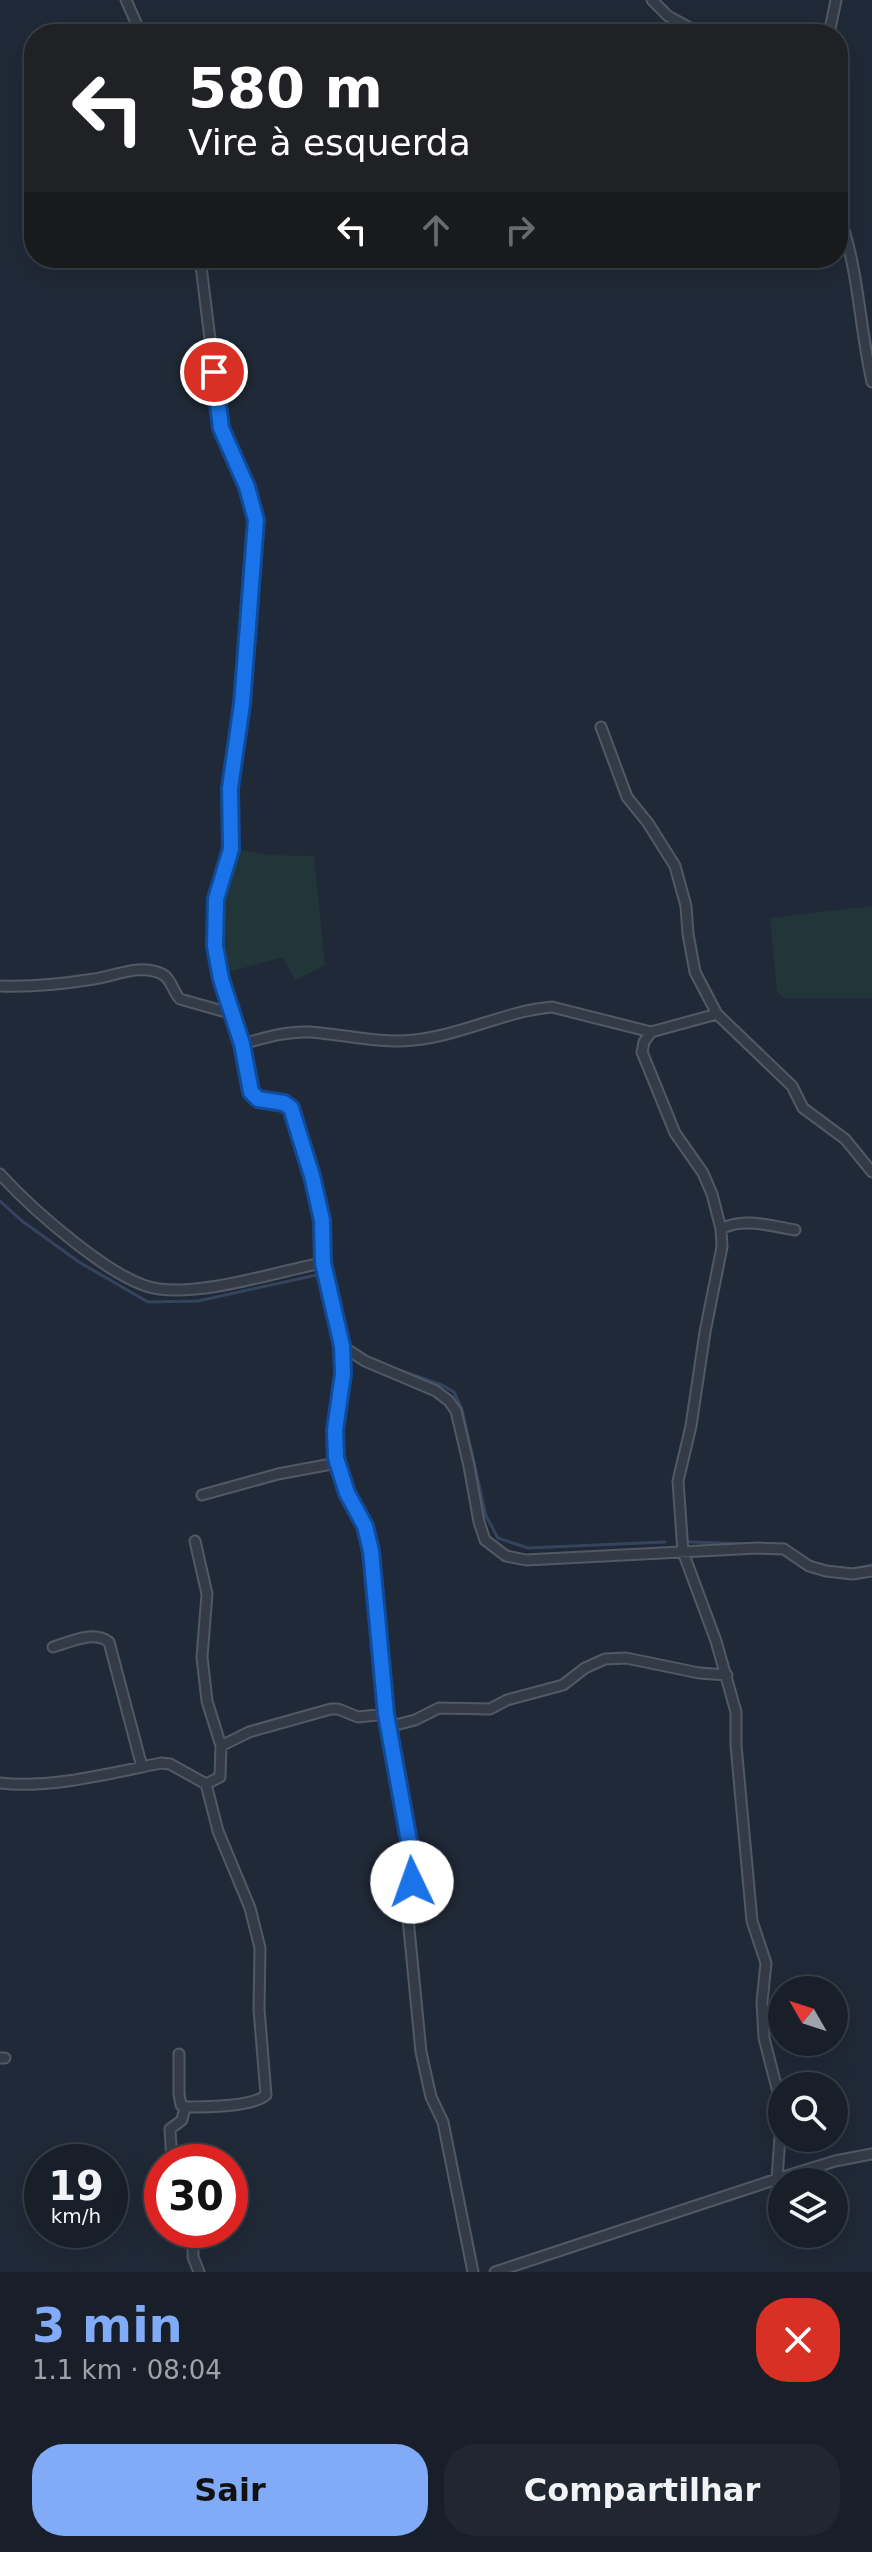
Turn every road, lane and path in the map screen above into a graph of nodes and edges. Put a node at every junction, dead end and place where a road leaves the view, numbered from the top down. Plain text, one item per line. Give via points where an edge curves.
1 (126, 0) edge
2 (652, 0) edge
3 (836, 0) edge
4 (137, 24) edge
5 (683, 24) edge
6 (831, 24) edge
7 (848, 244) edge
8 (201, 268) edge
9 (872, 382) edge
10 (601, 727) dead end
11 (0, 986) edge
12 (233, 1014) junction
13 (717, 1014) junction
14 (651, 1032) junction
15 (242, 1044) junction
16 (872, 1172) edge
17 (0, 1174) edge
18 (721, 1229) junction
19 (795, 1230) dead end
20 (323, 1263) junction
21 (342, 1346) junction
22 (337, 1463) junction
23 (202, 1495) dead end
24 (195, 1541) dead end
25 (683, 1552) junction
26 (872, 1571) edge
27 (53, 1647) dead end
28 (727, 1675) junction
29 (386, 1714) junction
30 (388, 1727) junction
31 (221, 1746) junction
32 (142, 1767) junction
33 (0, 1783) edge
34 (206, 1784) junction
35 (179, 2054) dead end
36 (185, 2107) junction
37 (171, 2144) edge
38 (872, 2154) edge
39 (778, 2168) edge
40 (812, 2168) edge
41 (768, 2182) edge
42 (193, 2248) edge
43 (199, 2272) edge
44 (473, 2272) edge
45 (495, 2272) edge

1 - 4 street
2 - 5 street
3 - 6 street
7 - 9 street
8 - 12 street via 221,428 256,520 230,788 231,849 216,899 215,946
10 - 13 street via 627,797 675,866 695,972
11 - 12 street via 44,986 134,970 160,972 180,999
12 - 15 street
13 - 14 street
13 - 16 street via 792,1086 803,1108 845,1139
14 - 15 street via 552,1007 420,1039 371,1040 307,1032
14 - 18 street via 642,1052 675,1133 703,1173
15 - 20 street via 254,1096 291,1108 322,1220
17 - 20 street via 73,1241 147,1287 206,1287
18 - 19 street via 753,1223
18 - 25 street via 722,1247 678,1481
20 - 21 street
21 - 22 street
21 - 25 street via 449,1401 456,1411 479,1522 494,1549 526,1560
22 - 23 street
22 - 29 street via 371,1551
24 - 31 street via 207,1594 202,1657 207,1701
25 - 26 street via 784,1549 826,1571
25 - 28 street
27 - 32 street via 93,1636 109,1642
28 - 30 street via 605,1659 563,1685 490,1709 439,1708
28 - 39 street via 736,1712 752,1921 766,1963 764,2038 782,2108
29 - 30 street
29 - 31 street via 358,1717 331,1709 249,1732
30 - 44 street via 411,1852 408,1918 421,2052 443,2122
31 - 34 street via 220,1777
32 - 33 street
32 - 34 street via 170,1764
34 - 36 street via 260,1948 266,2093 247,2103
35 - 36 street via 179,2094
36 - 37 street via 182,2120 170,2129
38 - 40 street
41 - 45 street
42 - 43 street

